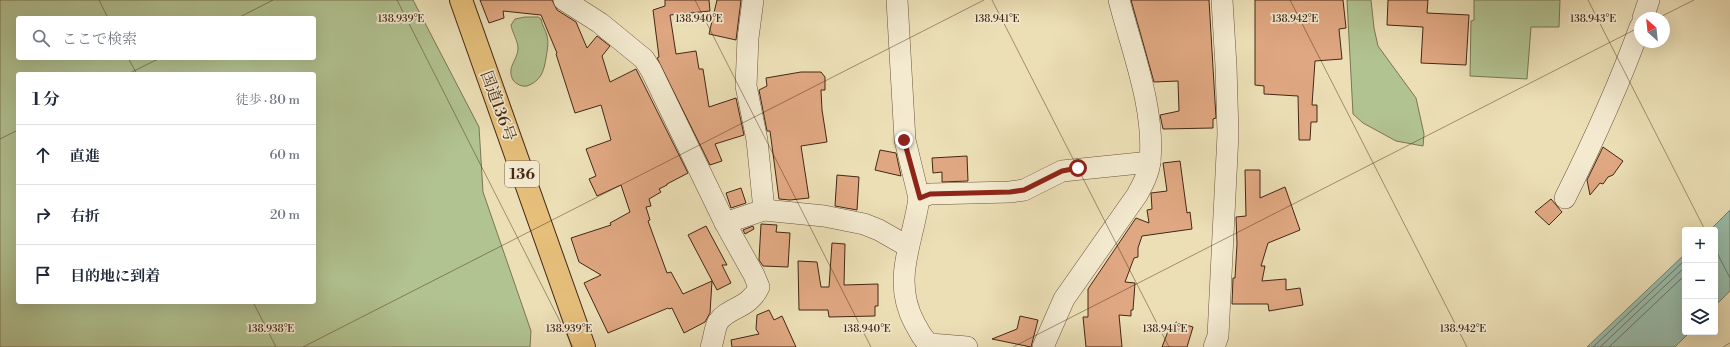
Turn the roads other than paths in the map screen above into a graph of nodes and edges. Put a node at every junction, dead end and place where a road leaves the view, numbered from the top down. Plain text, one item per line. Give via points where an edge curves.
1 (461, 0) edge
2 (564, 0) edge
3 (753, 0) edge
4 (897, 0) edge
5 (1118, 0) edge
6 (1222, 0) edge
7 (1649, 0) edge
8 (1645, 12) edge
9 (1634, 43) edge
10 (1150, 162) junction
11 (920, 198) junction
12 (1565, 198) dead end
13 (764, 210) junction
14 (725, 223) junction
15 (907, 246) junction
16 (584, 347) edge
17 (711, 347) edge
18 (967, 347) edge
19 (1043, 347) edge
20 (1214, 347) edge

1 - 16 highway, 国道136号 / 136
2 - 14 street via 600,23 644,59
3 - 13 street via 746,86 757,140
4 - 11 street via 904,140
5 - 10 street via 1145,97 1151,131
6 - 20 street via 1228,134 1218,336
7 - 8 street
9 - 12 street
10 - 11 street via 1062,171 1024,190 930,194
10 - 19 street via 1145,181 1137,195 1064,298
11 - 15 street
13 - 14 street
13 - 15 street via 824,216 864,224
14 - 17 street via 754,274 759,288 750,302 721,318
15 - 18 street via 903,287 911,317 925,341 930,344

